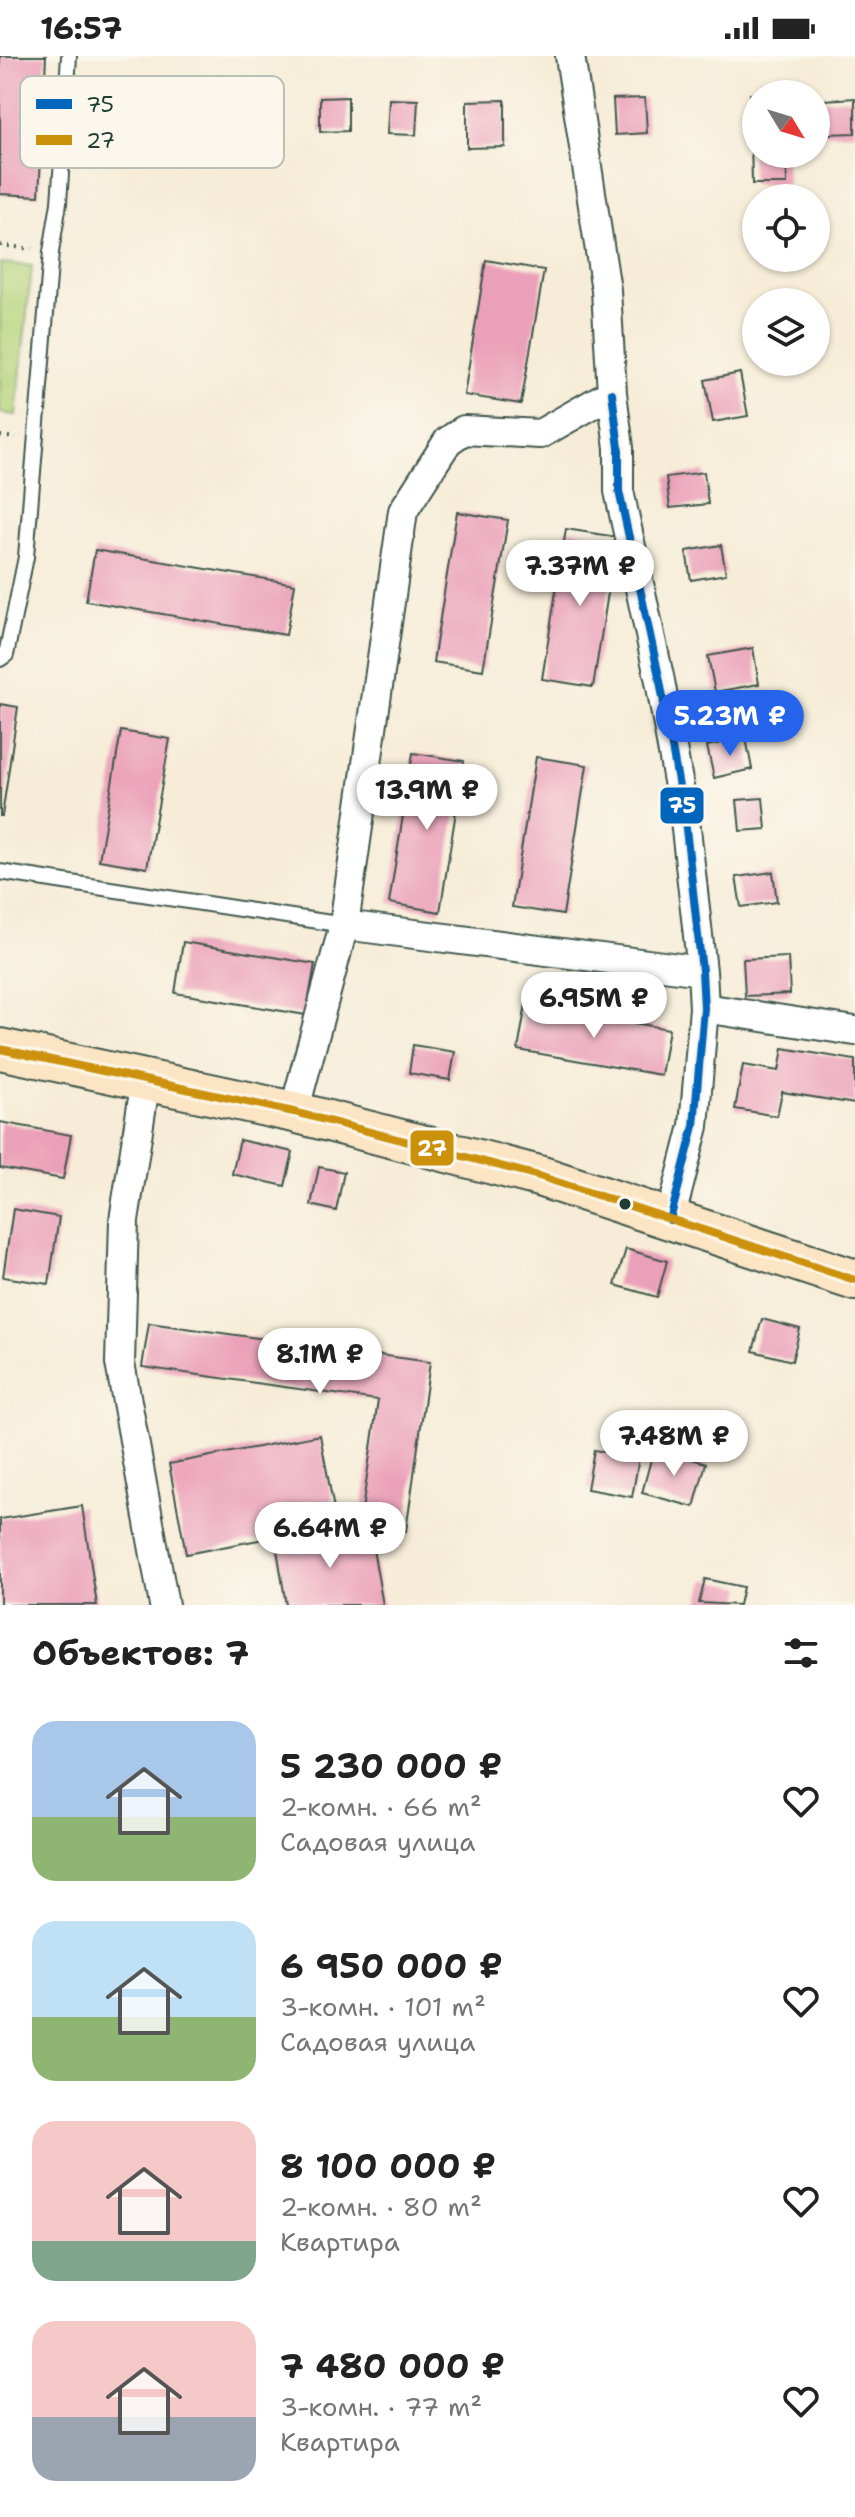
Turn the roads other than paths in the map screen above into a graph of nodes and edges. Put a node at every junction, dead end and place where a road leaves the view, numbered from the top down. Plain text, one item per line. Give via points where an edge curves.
1 (69, 56) edge
2 (570, 56) edge
3 (68, 76) edge
4 (61, 168) edge
5 (612, 393) junction
6 (0, 659) edge
7 (0, 872) edge
8 (344, 925) junction
9 (702, 971) junction
10 (704, 1008) junction
11 (855, 1031) edge
12 (0, 1049) edge
13 (146, 1079) junction
14 (294, 1112) junction
15 (670, 1220) junction
16 (855, 1280) edge
17 (164, 1605) edge

1 - 3 lane
2 - 5 street via 606,290
4 - 6 lane via 26,557 16,618 6,655
5 - 8 street via 540,434 464,430 448,441 403,511
5 - 9 street via 619,491 685,820
7 - 8 lane
8 - 9 street
8 - 14 street
9 - 10 street
10 - 11 street
10 - 15 street via 694,1126
12 - 13 main road
13 - 14 main road
13 - 17 street via 124,1220 120,1363
14 - 15 main road via 539,1176
15 - 16 main road

